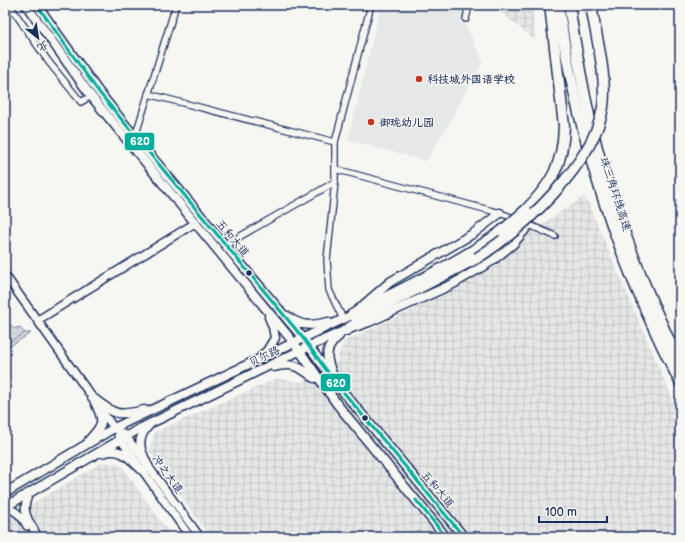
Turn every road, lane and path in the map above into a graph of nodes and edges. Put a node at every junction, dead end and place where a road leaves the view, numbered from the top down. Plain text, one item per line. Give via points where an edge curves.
1 (26, 5) edge
2 (37, 5) edge
3 (176, 5) edge
4 (371, 5) edge
5 (469, 5) edge
6 (550, 5) edge
7 (558, 5) edge
8 (569, 5) edge
9 (5, 6) edge
10 (591, 8) edge
11 (466, 19) dead end
12 (148, 94) junction
13 (91, 96) junction
14 (135, 137) junction
15 (335, 142) junction
16 (335, 169) junction
17 (335, 182) junction
18 (500, 213) junction
19 (196, 223) junction
20 (529, 225) junction
21 (555, 236) dead end
22 (225, 245) junction
23 (5, 275) edge
24 (277, 308) junction
25 (267, 310) junction
26 (347, 317) junction
27 (38, 320) junction
28 (346, 330) junction
29 (303, 338) junction
30 (294, 343) junction
31 (309, 347) junction
32 (299, 351) junction
33 (252, 362) junction
34 (680, 363) edge
35 (254, 373) junction
36 (335, 382) junction
37 (680, 382) edge
38 (323, 385) junction
39 (92, 397) junction
40 (158, 407) junction
41 (151, 423) junction
42 (114, 428) junction
43 (123, 438) junction
44 (83, 447) junction
45 (88, 458) junction
46 (146, 469) junction
47 (5, 493) edge
48 (30, 493) junction
49 (5, 508) edge
50 (33, 537) edge
51 (38, 537) edge
52 (190, 537) edge
53 (200, 537) edge
54 (446, 537) edge
55 (464, 537) edge

1 - 13 main road, 五和大道
2 - 14 main road, 五和大道 via 98,91
3 - 12 street
4 - 15 street
5 - 11 street
6 - 26 highway, bridge via 564,119 564,141 561,157 547,186 526,210 483,244 447,266
7 - 37 highway, 珠三角环线高速 via 574,93 604,199 637,288
8 - 34 highway, 珠三角环线高速 via 580,71 601,162 642,278
9 - 13 street via 13,10 48,61 81,102
10 - 28 highway, bridge via 604,92 603,107 593,138 576,165 532,216 494,247 382,307
12 - 14 street
12 - 15 street
13 - 19 main road, 五和大道
14 - 22 main road, 五和大道
15 - 16 street
16 - 17 street
16 - 18 street
17 - 22 street
17 - 26 street via 327,260 330,290
18 - 20 street
18 - 26 main road, 贝尔路 via 474,234 390,282
19 - 25 main road, 五和大道
19 - 27 street
20 - 21 street
20 - 28 main road, 贝尔路 via 513,244 486,265 446,287
22 - 24 main road, 五和大道
23 - 27 street, 冲之大道
24 - 26 main road via 292,320 309,326
24 - 29 main road, 五和大道
25 - 30 main road, 五和大道
25 - 33 main road via 275,338 267,351
26 - 29 main road, 贝尔路
27 - 39 street, 冲之大道
28 - 31 main road, 贝尔路
28 - 36 main road via 328,349 327,362
29 - 30 main road, 贝尔路
29 - 31 main road, 五和大道
30 - 32 main road, 五和大道
30 - 33 main road, 贝尔路
31 - 32 main road, 贝尔路
31 - 36 main road, 五和大道
32 - 35 main road, 贝尔路
32 - 38 main road, 五和大道
33 - 40 main road, 贝尔路
35 - 38 main road via 287,364 294,365 302,368
35 - 41 main road, 贝尔路
36 - 55 main road, 五和大道
38 - 54 main road, 五和大道
39 - 40 main road via 115,413 123,414
39 - 42 street, 冲之大道
39 - 44 main road via 102,418 101,426
40 - 42 main road, 贝尔路
41 - 43 main road, 贝尔路
41 - 46 main road via 144,430 140,440
42 - 43 street, 冲之大道
42 - 44 main road, 贝尔路
43 - 45 main road, 贝尔路
43 - 46 street, 冲之大道
44 - 47 main road, 贝尔路
45 - 46 main road via 106,452 121,452
45 - 48 main road, 贝尔路
46 - 52 street, 冲之大道
46 - 53 street, 冲之大道
48 - 49 main road, 贝尔路
48 - 51 street via 25,507 27,517
49 - 50 street via 16,511

